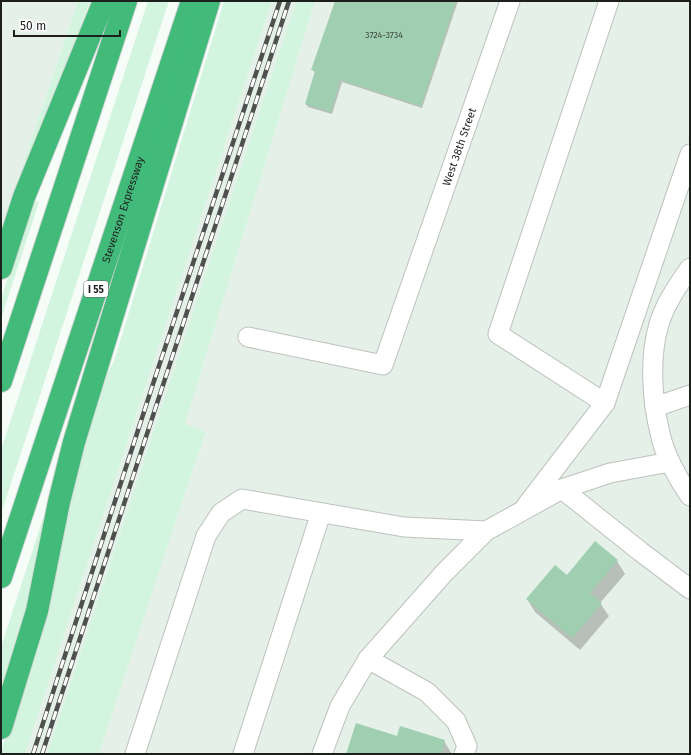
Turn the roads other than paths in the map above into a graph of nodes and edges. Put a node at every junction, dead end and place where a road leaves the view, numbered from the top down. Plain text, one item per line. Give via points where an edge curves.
1 (104, 1) edge
2 (126, 1) edge
3 (192, 1) edge
4 (210, 1) edge
5 (510, 1) edge
6 (610, 1) edge
7 (690, 154) edge
8 (686, 176) edge
9 (1, 268) edge
10 (690, 268) edge
11 (248, 337) dead end
12 (1, 381) edge
13 (690, 395) edge
14 (605, 403) junction
15 (655, 407) junction
16 (670, 462) junction
17 (562, 489) junction
18 (690, 496) edge
19 (522, 512) junction
20 (321, 513) junction
21 (486, 531) junction
22 (1, 577) edge
23 (690, 589) edge
24 (368, 659) junction
25 (1, 728) edge
26 (135, 754) edge
27 (243, 754) edge
28 (322, 754) edge
29 (464, 754) edge

1 - 9 highway via 24,197
2 - 12 highway
3 - 22 highway, Stevenson Expressway / I 55
4 - 25 highway via 74,442 37,611
5 - 11 street, West 38th Street via 383,365
6 - 14 street via 498,334
7 - 8 street
8 - 14 street
10 - 15 street via 659,324 652,378
13 - 15 street
14 - 19 street
15 - 16 street via 660,434
16 - 17 street via 610,473
16 - 18 street
17 - 19 street
17 - 23 street
19 - 21 street
20 - 21 street via 404,527
20 - 26 street via 242,499 221,513 206,536
20 - 27 street
21 - 24 street via 444,573
24 - 28 street via 340,706
24 - 29 street via 427,692 456,721 467,746

